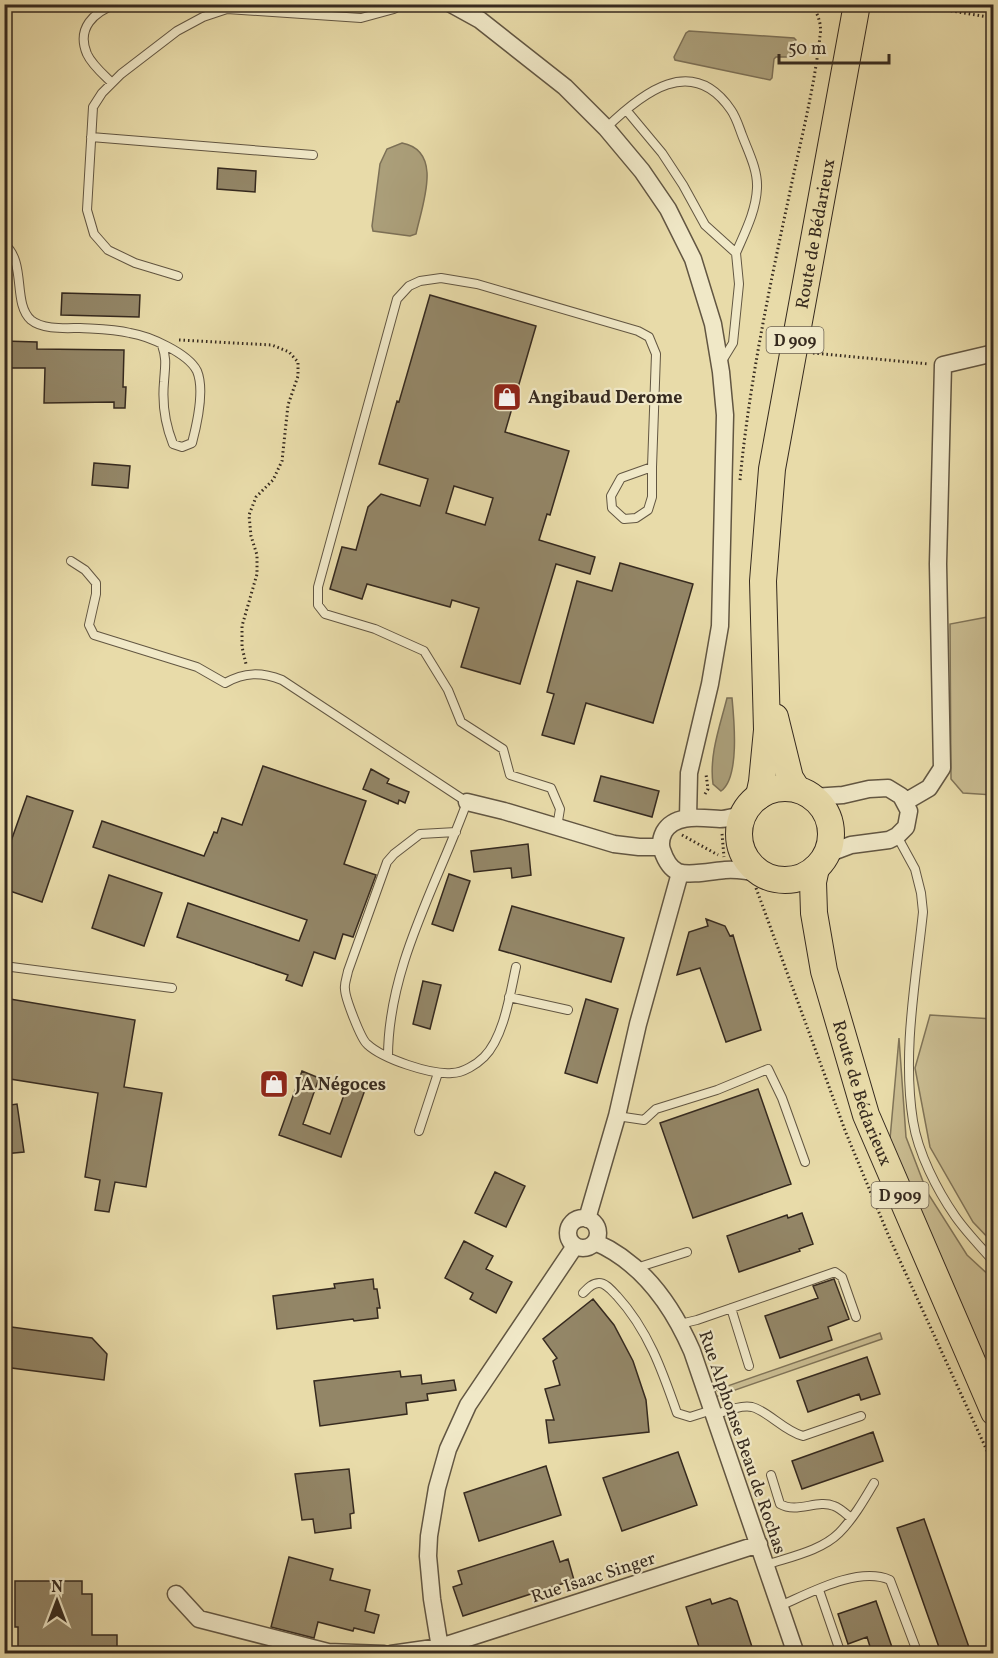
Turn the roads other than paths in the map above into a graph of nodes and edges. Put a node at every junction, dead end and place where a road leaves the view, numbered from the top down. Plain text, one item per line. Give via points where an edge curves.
1 (116, 4) edge
2 (176, 4) edge
3 (403, 4) edge
4 (451, 4) edge
5 (857, 4) edge
6 (227, 9) junction
7 (112, 83) junction
8 (627, 111) junction
9 (606, 128) junction
10 (91, 137) junction
11 (312, 155) dead end
12 (4, 244) edge
13 (736, 253) junction
14 (178, 276) dead end
15 (162, 345) junction
16 (993, 353) edge
17 (720, 364) junction
18 (652, 467) junction
19 (71, 561) dead end
20 (765, 679) junction
21 (805, 793) junction
22 (759, 796) junction
23 (467, 802) junction
24 (905, 802) junction
25 (743, 815) junction
26 (688, 818) junction
27 (557, 827) junction
28 (456, 832) junction
29 (897, 836) junction
30 (660, 847) junction
31 (822, 861) junction
32 (680, 873) junction
33 (766, 880) junction
34 (4, 966) edge
35 (516, 967) dead end
36 (825, 971) junction
37 (172, 988) dead end
38 (509, 997) junction
39 (568, 1010) dead end
40 (387, 1057) junction
41 (438, 1073) junction
42 (617, 1116) junction
43 (419, 1131) dead end
44 (805, 1162) dead end
45 (587, 1219) junction
46 (595, 1242) junction
47 (575, 1246) junction
48 (687, 1252) dead end
49 (993, 1262) edge
50 (636, 1269) junction
51 (583, 1293) dead end
52 (731, 1308) junction
53 (856, 1317) dead end
54 (680, 1324) junction
55 (750, 1366) dead end
56 (713, 1412) junction
57 (993, 1412) edge
58 (861, 1416) dead end
59 (771, 1475) dead end
60 (874, 1482) dead end
61 (851, 1518) junction
62 (759, 1544) junction
63 (766, 1565) junction
64 (819, 1590) junction
65 (176, 1594) dead end
66 (780, 1606) junction
67 (440, 1650) edge
68 (384, 1653) edge
69 (391, 1653) edge
70 (796, 1653) edge
71 (841, 1653) edge
72 (918, 1653) edge

1 - 7 lane via 98,12 83,41 88,56
2 - 6 lane
3 - 6 lane via 361,18
4 - 9 street via 480,20 565,87
5 - 20 main road, Route de Bédarieux / D 909 via 772,469 763,581
6 - 7 lane via 177,31
7 - 10 lane via 93,107
8 - 9 lane
8 - 13 lane via 662,153 705,225
8 - 13 lane via 644,95 670,82 694,81 715,91 733,111 754,167 757,187 751,217
9 - 17 street via 668,209 693,259 713,324
10 - 11 lane
10 - 14 lane via 87,210 94,234 108,250
12 - 15 lane via 15,260 25,313 32,321 47,327 132,333
13 - 17 lane via 739,284 734,343
15 - 15 lane via 183,355 197,371 200,395 196,426 192,443 182,447 173,444 167,429 167,360
16 - 24 street via 944,365 938,564 942,768 929,788
17 - 26 street via 725,415 720,626 690,763
18 - 18 lane via 621,478 611,496 612,508 624,519 636,518 648,510
18 - 27 lane via 657,354 649,337 477,284 441,278 420,280 397,299 318,586 318,605 325,614 375,628 424,651 448,690 460,722 503,749 510,775 551,788 561,809
19 - 23 lane via 96,583 90,625 94,635 197,667 225,682 249,674 266,674 282,680
20 - 21 main road, Route de Bédarieux / D 909 via 790,778
20 - 22 main road, Route de Bédarieux / D 909 via 767,730
21 - 22 main road via 784,788
21 - 24 street via 843,795 880,788 895,791
21 - 31 main road via 822,806 831,829 831,842
22 - 25 main road
23 - 27 street
23 - 28 lane
24 - 29 street via 908,819
25 - 26 street
25 - 33 main road via 739,835 743,854
26 - 30 street via 667,828
27 - 30 street via 614,844
28 - 40 lane via 397,984 387,1032
28 - 40 lane via 420,834 387,862 348,971 345,990 357,1028 366,1044
29 - 31 street via 851,845
29 - 49 lane via 915,869 923,912 910,1040 913,1123 921,1150 955,1216
30 - 32 street via 669,865
31 - 33 main road via 806,875
31 - 36 main road, Route de Bédarieux / D 909 via 813,882 814,913
32 - 33 street via 744,870
32 - 42 street
33 - 36 main road, Route de Bédarieux / D 909 via 795,897
34 - 37 lane
35 - 38 lane
36 - 57 main road, Route de Bédarieux / D 909 via 866,1116
38 - 39 lane
38 - 41 lane via 492,1048 484,1057 455,1074
40 - 41 lane
41 - 43 lane
42 - 44 lane via 644,1120 656,1109 768,1069
42 - 45 street
45 - 46 street via 598,1231
45 - 47 street via 577,1220 569,1227 569,1238
46 - 47 street via 586,1248
46 - 50 street, Rue Alphonse Beau de Rochas via 620,1254
47 - 67 street via 468,1405 448,1449 429,1536 432,1599
48 - 50 lane
50 - 54 street, Rue Alphonse Beau de Rochas
51 - 56 lane via 600,1283 628,1308 654,1351 677,1413 690,1417
52 - 53 lane via 835,1272 842,1277
52 - 54 lane
52 - 55 lane
54 - 56 street, Rue Alphonse Beau de Rochas
56 - 58 lane via 753,1407 803,1436
56 - 62 street, Rue Alphonse Beau de Rochas
59 - 61 lane via 780,1504 788,1508 834,1506
60 - 61 lane
61 - 63 lane via 838,1534 817,1547
62 - 63 street, Rue Alphonse Beau de Rochas
62 - 67 street, Rue Isaac Singer
63 - 66 street, Rue Alphonse Beau de Rochas
64 - 66 lane
64 - 71 lane
64 - 72 lane via 863,1575 890,1580
65 - 68 street via 198,1618 328,1652
66 - 70 street, Rue Alphonse Beau de Rochas
67 - 69 street, Rue Isaac Singer

